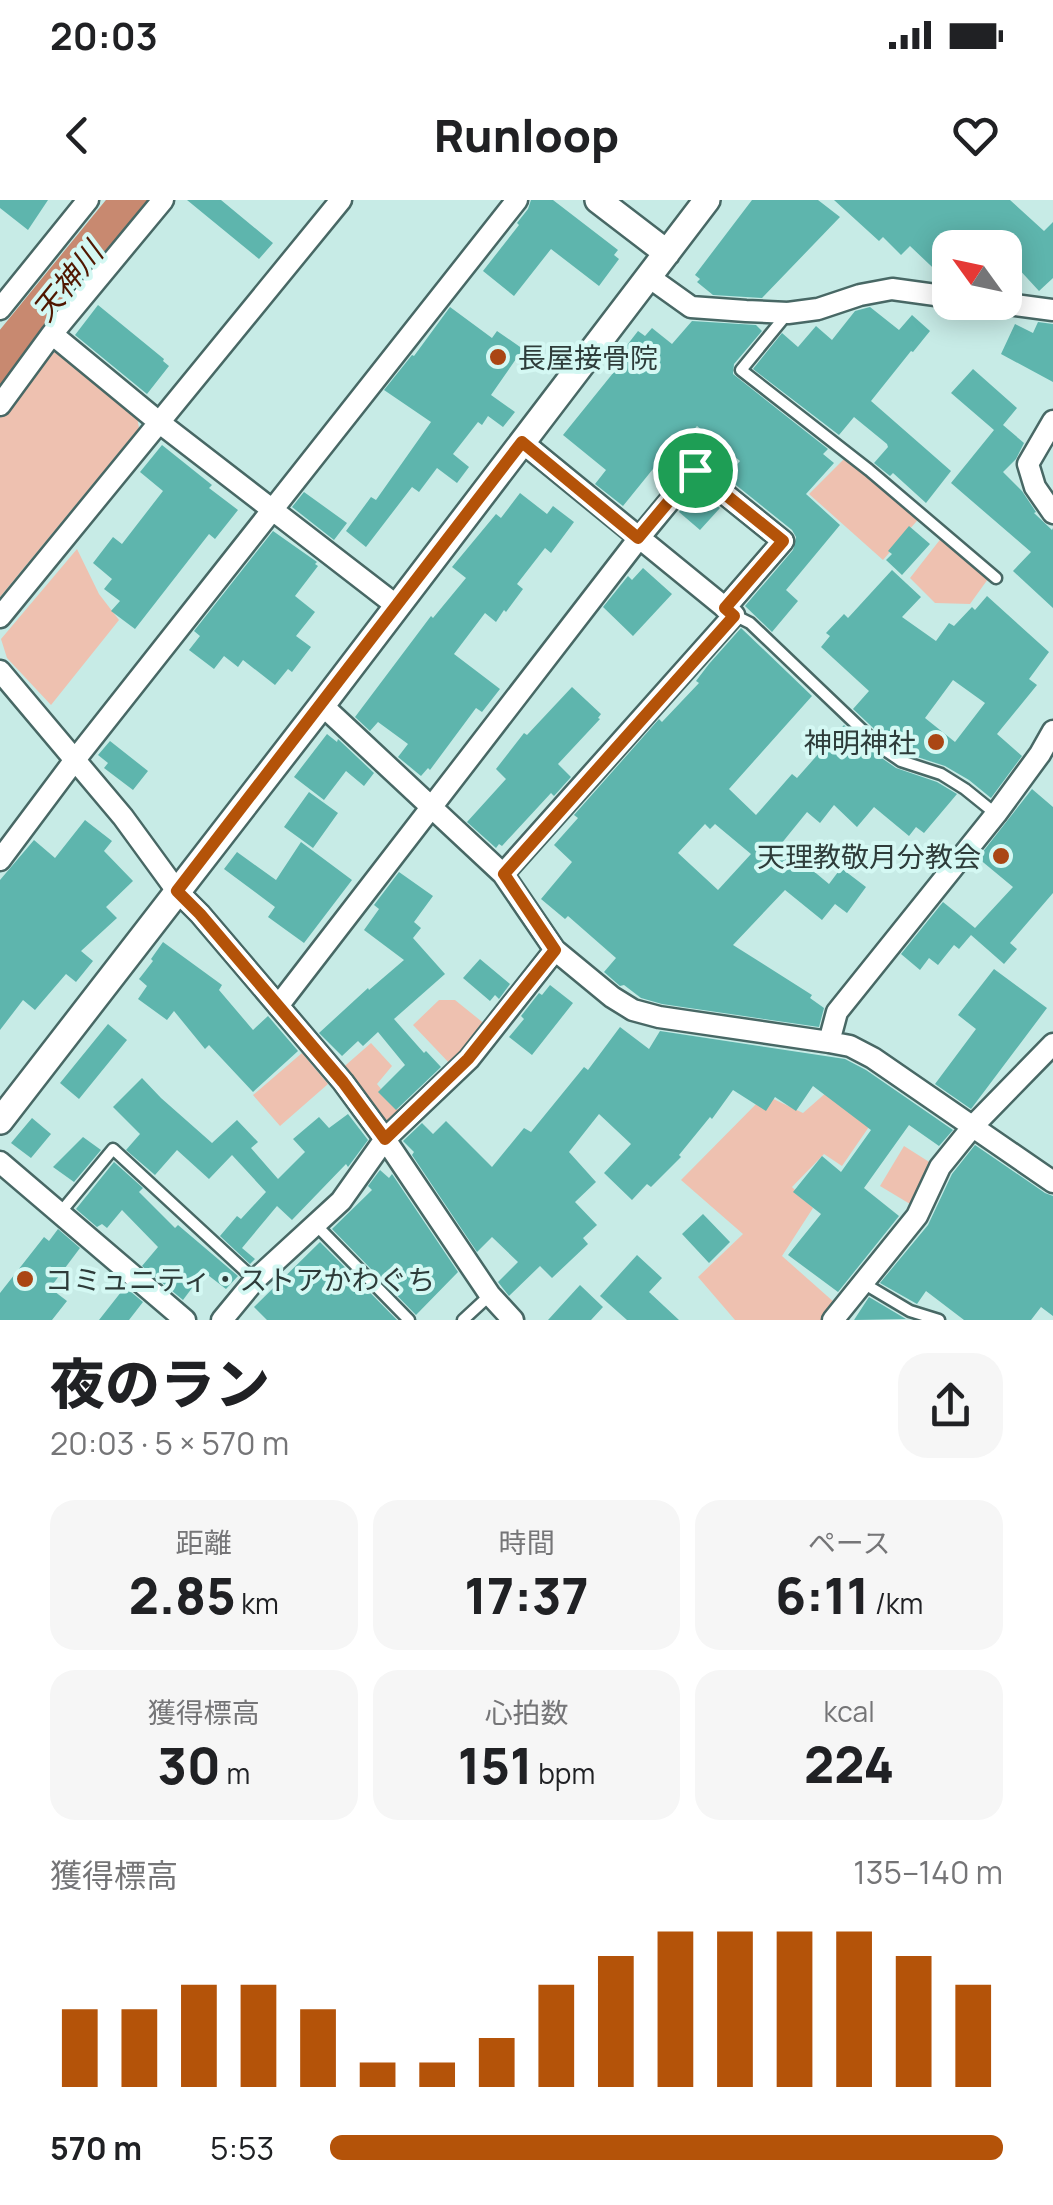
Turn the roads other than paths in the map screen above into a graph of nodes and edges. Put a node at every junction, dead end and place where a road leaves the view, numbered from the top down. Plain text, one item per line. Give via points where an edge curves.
1 (88, 200) edge
2 (164, 200) edge
3 (341, 200) edge
4 (517, 200) edge
5 (598, 200) edge
6 (706, 200) edge
7 (667, 252) junction
8 (649, 278) junction
9 (932, 295) edge
10 (1022, 306) edge
11 (0, 309) edge
12 (1053, 310) edge
13 (788, 314) junction
14 (52, 334) junction
15 (0, 405) edge
16 (1053, 421) edge
17 (160, 423) junction
18 (522, 442) junction
19 (272, 510) junction
20 (1053, 513) edge
21 (638, 538) junction
22 (996, 578) dead end
23 (397, 606) junction
24 (730, 612) junction
25 (0, 617) edge
26 (0, 671) edge
27 (322, 705) junction
28 (1053, 732) edge
29 (74, 762) junction
30 (431, 806) junction
31 (996, 814) junction
32 (0, 860) edge
33 (504, 874) junction
34 (177, 891) junction
35 (555, 950) junction
36 (278, 1006) junction
37 (829, 1042) junction
38 (1053, 1044) edge
39 (0, 1121) edge
40 (974, 1126) junction
41 (385, 1139) junction
42 (0, 1162) edge
43 (1053, 1182) edge
44 (60, 1213) junction
45 (315, 1224) junction
46 (255, 1280) junction
47 (863, 1283) junction
48 (490, 1294) junction
49 (185, 1320) edge
50 (222, 1320) edge
51 (410, 1320) edge
52 (462, 1320) edge
53 (513, 1320) edge
54 (834, 1320) edge
55 (939, 1320) edge

1 - 11 street
2 - 14 street
3 - 17 street
4 - 19 street
5 - 7 street
6 - 7 street
7 - 8 street
8 - 13 street via 691,308
8 - 18 street
9 - 13 street via 892,289
10 - 12 street
13 - 22 lane via 741,370
14 - 15 street
14 - 17 street
16 - 20 street via 1028,464
17 - 19 street
17 - 25 street
18 - 21 street
18 - 23 street
19 - 23 street
19 - 29 street
21 - 24 street
21 - 24 street via 695,470 783,541
21 - 30 street
23 - 27 street
24 - 31 lane via 750,622 879,746 941,774
24 - 33 street
26 - 29 street
27 - 30 street
27 - 34 street
28 - 31 street
29 - 32 street
29 - 34 street
30 - 33 street
30 - 36 street
31 - 37 street via 837,1012
33 - 35 street
34 - 36 street
34 - 39 street
35 - 37 street via 633,1010
35 - 41 street via 468,1059
36 - 41 street
37 - 40 street via 873,1058
38 - 40 street
40 - 43 street
40 - 47 street via 940,1168 917,1216
41 - 45 street via 341,1201
41 - 48 street
42 - 44 street
44 - 46 lane via 113,1149
44 - 49 street
45 - 46 street
45 - 51 lane
46 - 50 street
47 - 54 street
47 - 55 lane
48 - 52 lane
48 - 53 street

